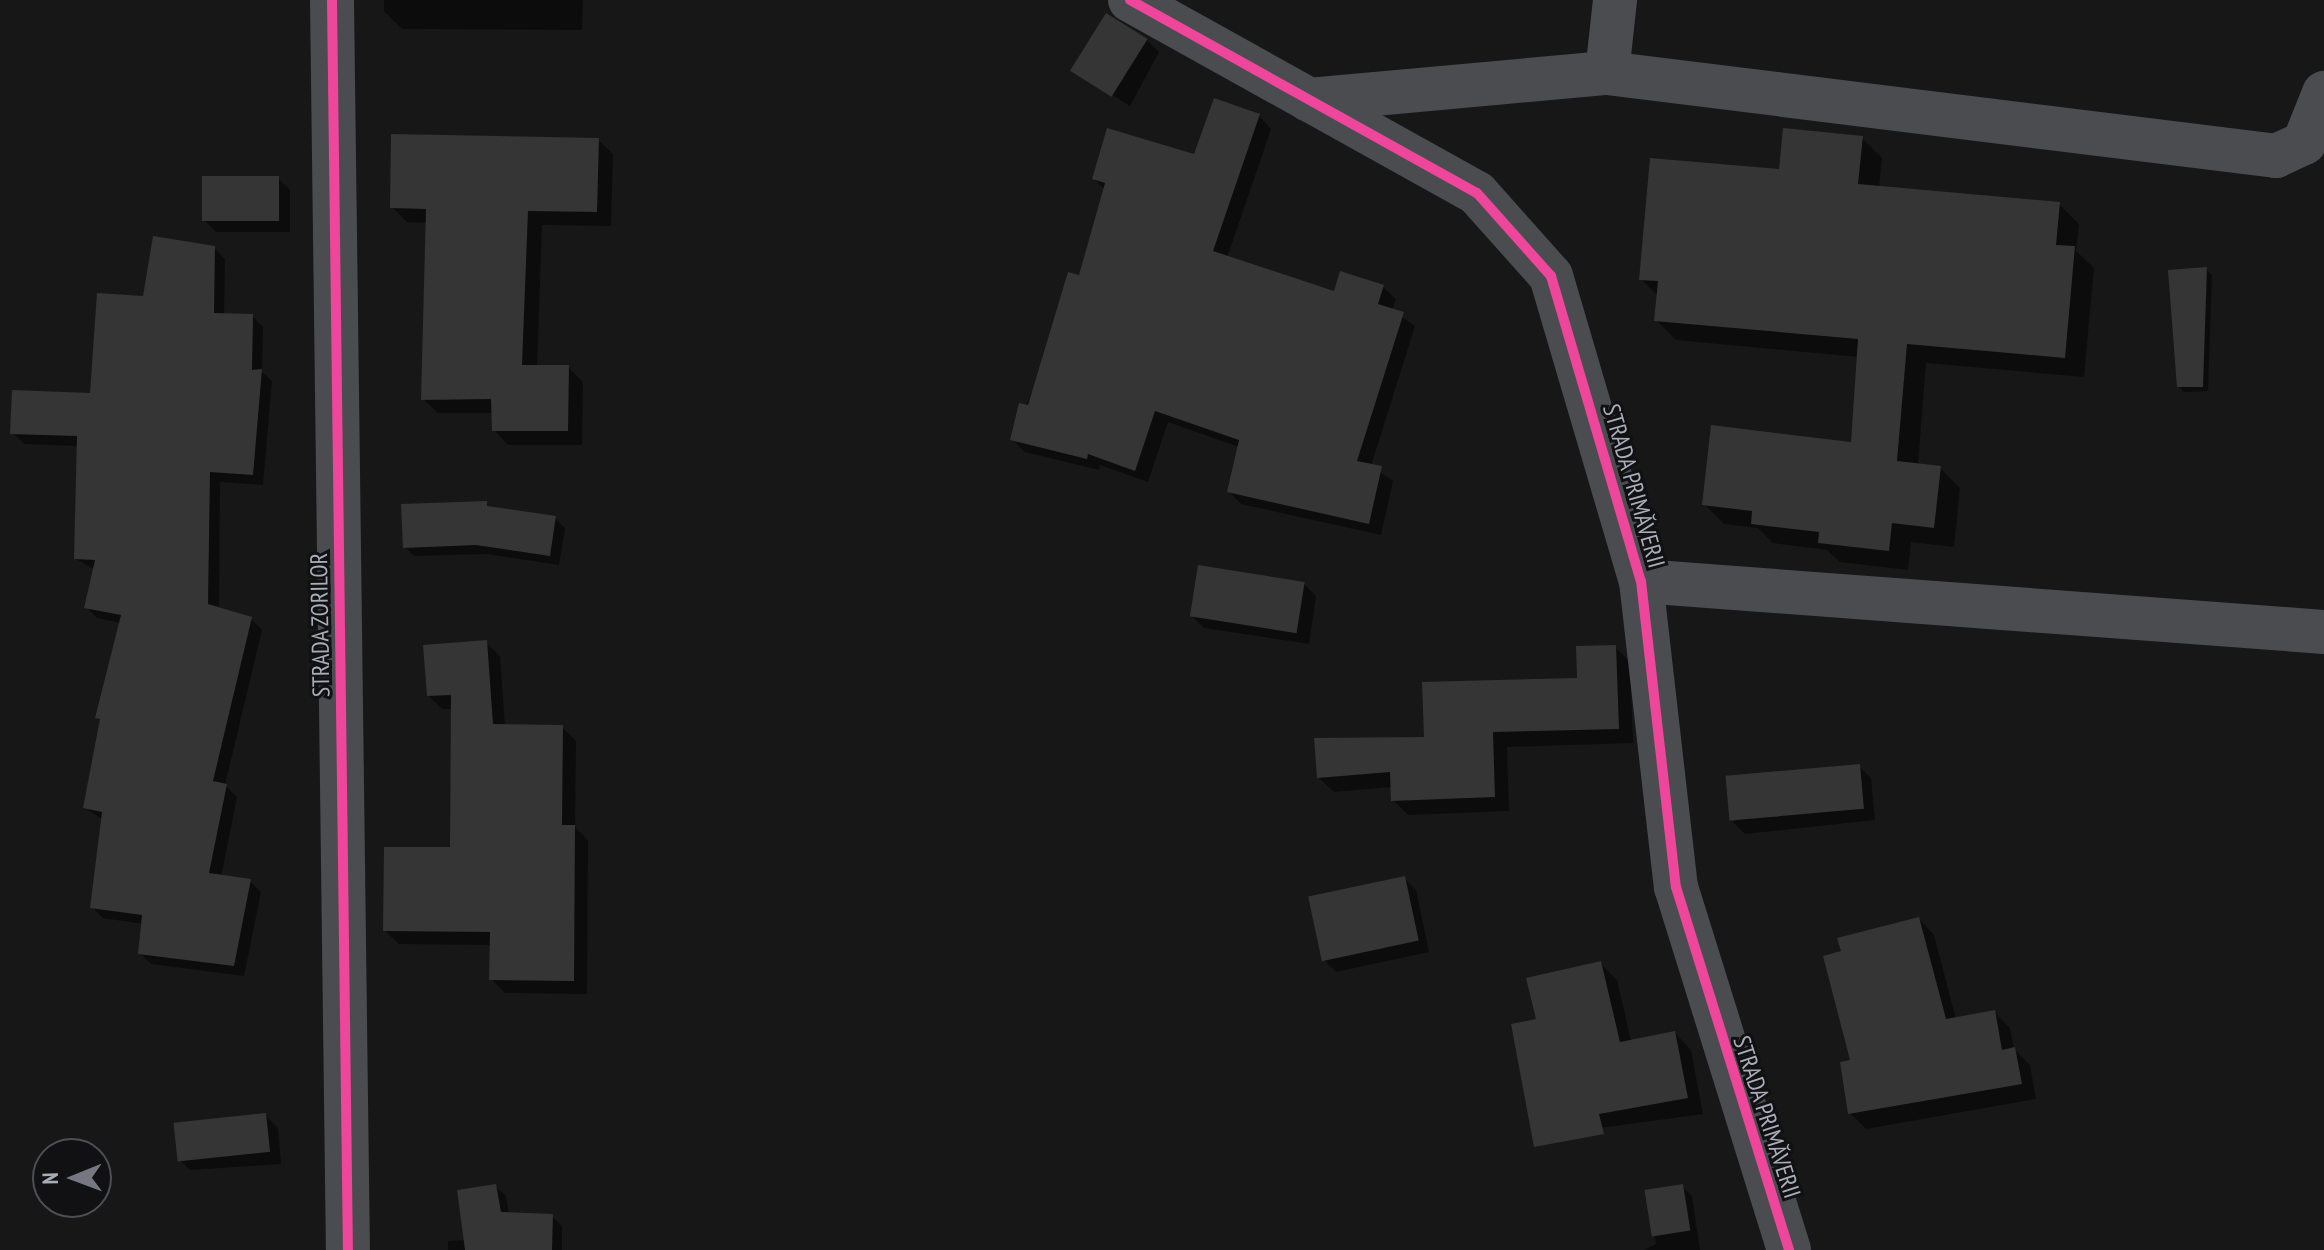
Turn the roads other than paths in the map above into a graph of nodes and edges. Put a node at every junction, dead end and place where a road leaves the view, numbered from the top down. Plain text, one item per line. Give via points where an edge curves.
1 (332, 0) edge
2 (1130, 0) edge
3 (1615, 0) edge
4 (1607, 73) junction
5 (2324, 93) edge
6 (1309, 100) junction
7 (1641, 581) junction
8 (2324, 632) edge
9 (348, 1250) edge
10 (1789, 1250) edge

1 - 9 street, STRADA ZORILOR
2 - 6 street, STRADA PRIMĂVERII
3 - 4 street
4 - 5 street via 2276,156 2304,143
4 - 6 street
6 - 7 street, STRADA PRIMĂVERII via 1477,193 1551,276
7 - 8 street, STRADA PRIMĂVERII
7 - 10 street, STRADA PRIMĂVERII via 1676,887

